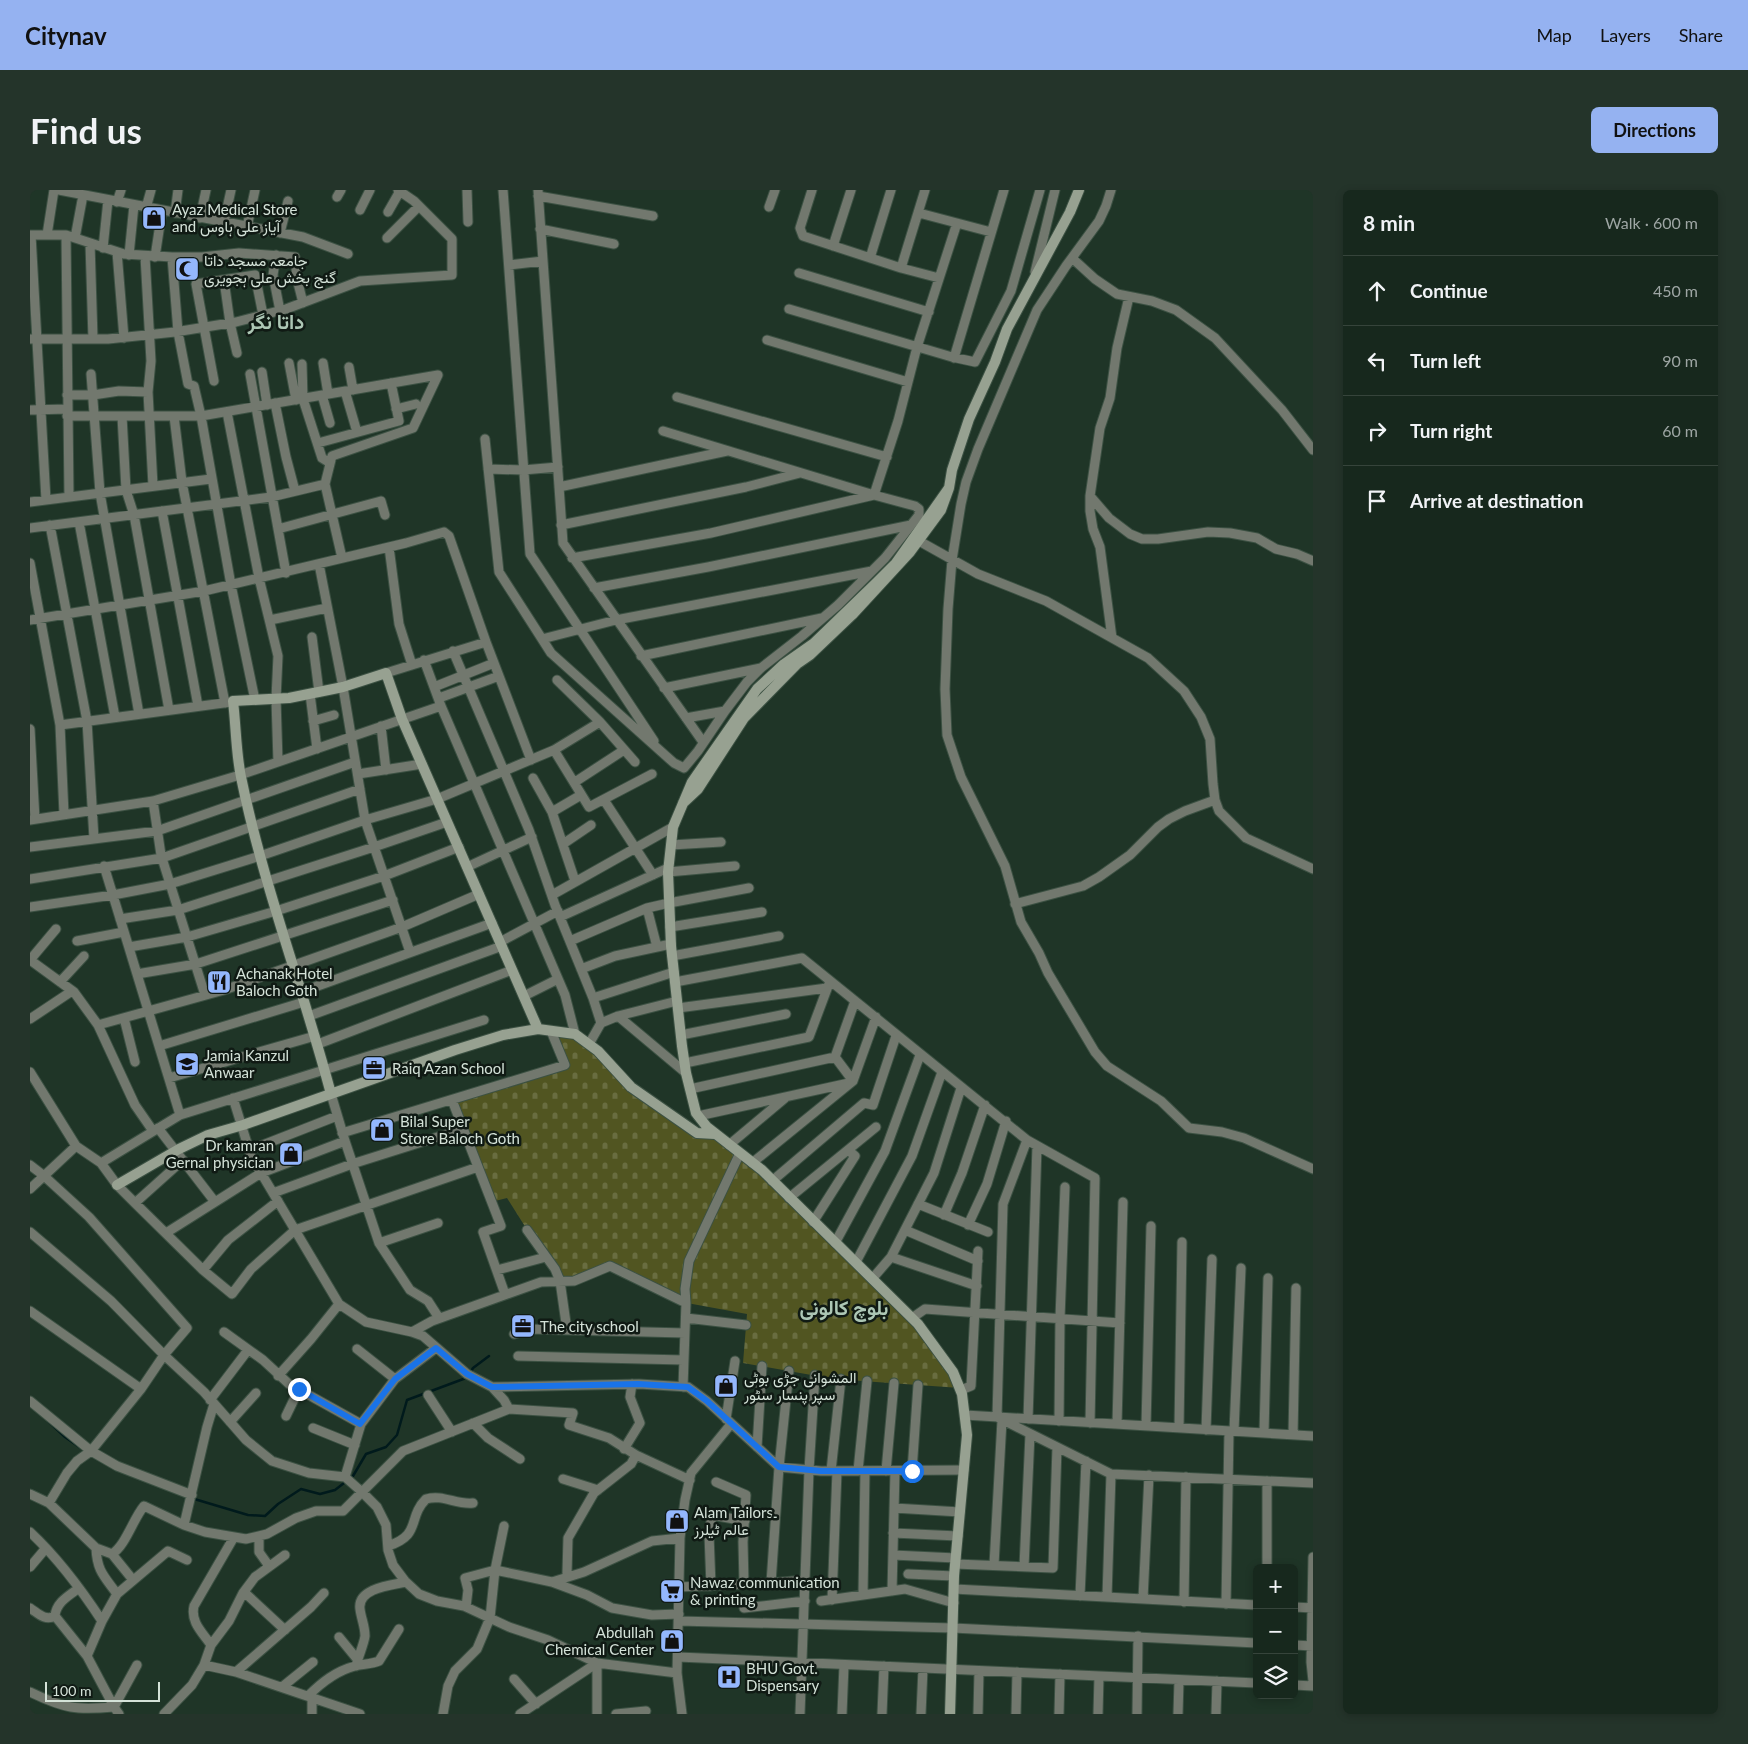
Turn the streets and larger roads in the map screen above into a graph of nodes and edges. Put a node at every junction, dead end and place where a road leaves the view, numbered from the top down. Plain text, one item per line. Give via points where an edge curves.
1 (54, 190) edge
2 (63, 190) edge
3 (121, 190) edge
4 (151, 190) edge
5 (178, 190) edge
6 (206, 190) edge
7 (231, 190) edge
8 (255, 190) edge
9 (370, 190) edge
10 (399, 190) edge
11 (467, 190) edge
12 (503, 190) edge
13 (775, 190) edge
14 (812, 190) edge
15 (851, 190) edge
16 (892, 190) edge
17 (926, 190) edge
18 (1004, 190) edge
19 (1040, 190) edge
20 (1055, 190) edge
21 (1079, 190) edge
22 (1111, 190) edge
23 (538, 193) edge
24 (89, 194) edge
25 (113, 201) junction
26 (288, 201) dead end
27 (134, 205) junction
28 (419, 206) junction
29 (769, 207) dead end
30 (146, 208) junction
31 (360, 210) dead end
32 (162, 211) junction
33 (388, 212) dead end
34 (175, 213) junction
35 (919, 213) junction
36 (653, 216) dead end
37 (200, 218) junction
38 (224, 222) junction
39 (468, 222) dead end
40 (957, 223) junction
41 (247, 227) junction
42 (540, 229) junction
43 (991, 232) junction
44 (280, 233) junction
45 (31, 235) edge
46 (47, 235) junction
47 (70, 237) junction
48 (388, 238) dead end
49 (90, 243) junction
50 (614, 244) dead end
51 (832, 246) junction
52 (103, 248) junction
53 (116, 252) junction
54 (348, 254) dead end
55 (129, 255) junction
56 (276, 255) junction
57 (145, 256) junction
58 (156, 257) junction
59 (172, 257) junction
60 (870, 258) junction
61 (1072, 258) junction
62 (543, 261) junction
63 (509, 265) junction
64 (901, 268) junction
65 (799, 273) dead end
66 (939, 278) junction
67 (224, 280) junction
68 (1032, 282) junction
69 (1129, 297) junction
70 (303, 302) junction
71 (789, 309) dead end
72 (280, 310) junction
73 (929, 312) junction
74 (263, 315) junction
75 (230, 323) junction
76 (204, 327) junction
77 (178, 332) junction
78 (150, 335) junction
79 (124, 338) junction
80 (34, 339) edge
81 (66, 339) junction
82 (93, 340) junction
83 (767, 340) dead end
84 (917, 347) junction
85 (237, 353) dead end
86 (954, 358) junction
87 (289, 363) dead end
88 (323, 363) dead end
89 (302, 364) dead end
90 (349, 366) dead end
91 (262, 372) dead end
92 (91, 374) dead end
93 (250, 374) dead end
94 (214, 381) dead end
95 (908, 382) junction
96 (391, 383) junction
97 (349, 391) junction
98 (148, 392) junction
99 (67, 395) junction
100 (93, 395) junction
101 (325, 395) junction
102 (676, 397) dead end
103 (299, 399) junction
104 (271, 404) junction
105 (416, 404) dead end
106 (256, 407) junction
107 (41, 409) junction
108 (396, 409) junction
109 (30, 410) edge
110 (67, 412) junction
111 (227, 412) junction
112 (94, 416) junction
113 (122, 416) junction
114 (150, 416) junction
115 (174, 416) junction
116 (201, 416) junction
117 (330, 424) dead end
118 (663, 431) dead end
119 (357, 432) junction
120 (485, 439) dead end
121 (318, 443) junction
122 (1313, 450) edge
123 (728, 451) junction
124 (887, 457) junction
125 (330, 463) junction
126 (558, 468) junction
127 (488, 469) junction
128 (523, 470) junction
129 (800, 472) junction
130 (211, 479) junction
131 (182, 482) junction
132 (326, 484) junction
133 (153, 486) junction
134 (559, 487) junction
135 (949, 488) junction
136 (126, 490) junction
137 (295, 492) junction
138 (100, 493) junction
139 (874, 495) junction
140 (1090, 496) junction
141 (69, 497) junction
142 (271, 497) junction
143 (46, 500) junction
144 (244, 500) junction
145 (30, 502) edge
146 (216, 504) junction
147 (187, 508) junction
148 (162, 511) junction
149 (332, 513) junction
150 (134, 515) junction
151 (385, 515) dead end
152 (104, 518) junction
153 (79, 522) junction
154 (50, 525) junction
155 (561, 525) junction
156 (911, 525) junction
157 (30, 528) edge
158 (278, 529) junction
159 (919, 541) junction
160 (389, 547) junction
161 (342, 558) junction
162 (572, 558) junction
163 (952, 560) junction
164 (1313, 561) edge
165 (30, 563) edge
166 (319, 564) junction
167 (872, 571) junction
168 (286, 573) junction
169 (259, 578) junction
170 (231, 585) junction
171 (594, 588) junction
172 (204, 591) junction
173 (178, 595) junction
174 (150, 600) junction
175 (120, 606) junction
176 (327, 608) junction
177 (96, 610) junction
178 (66, 615) junction
179 (824, 617) junction
180 (40, 619) junction
181 (30, 620) edge
182 (270, 620) junction
183 (616, 620) junction
184 (579, 629) junction
185 (312, 637) dead end
186 (1112, 638) junction
187 (542, 639) junction
188 (486, 642) junction
189 (453, 651) junction
190 (641, 656) junction
191 (424, 660) junction
192 (494, 663) junction
193 (412, 665) junction
194 (760, 668) junction
195 (386, 673) junction
196 (463, 675) junction
197 (499, 676) junction
198 (557, 680) dead end
199 (434, 686) junction
200 (343, 687) junction
201 (468, 687) junction
202 (664, 688) junction
203 (314, 693) junction
204 (276, 699) junction
205 (255, 700) junction
206 (229, 702) junction
207 (440, 702) junction
208 (198, 706) junction
209 (170, 710) junction
210 (725, 711) junction
211 (139, 714) junction
212 (334, 715) dead end
213 (115, 717) junction
214 (686, 718) junction
215 (402, 719) junction
216 (87, 721) junction
217 (313, 721) junction
218 (600, 722) junction
219 (60, 725) junction
220 (381, 726) junction
221 (30, 729) edge
222 (351, 737) junction
223 (703, 742) junction
224 (317, 748) junction
225 (554, 750) junction
226 (624, 750) junction
227 (660, 752) junction
228 (530, 760) junction
229 (278, 762) junction
230 (356, 762) junction
231 (635, 762) dead end
232 (422, 764) junction
233 (386, 770) junction
234 (504, 771) junction
235 (358, 774) junction
236 (652, 774) dead end
237 (240, 775) junction
238 (534, 778) dead end
239 (576, 782) junction
240 (475, 784) junction
241 (360, 789) junction
242 (581, 795) junction
243 (438, 799) junction
244 (246, 800) junction
245 (604, 800) junction
246 (1215, 800) junction
247 (153, 801) junction
248 (683, 803) junction
249 (92, 810) junction
250 (552, 812) junction
251 (64, 814) junction
252 (33, 820) edge
253 (365, 820) junction
254 (448, 822) junction
255 (591, 825) dead end
256 (253, 828) junction
257 (673, 828) junction
258 (157, 831) junction
259 (532, 837) junction
260 (94, 839) junction
261 (721, 842) dead end
262 (563, 844) junction
263 (671, 846) junction
264 (30, 847) edge
265 (374, 847) junction
266 (459, 847) junction
267 (635, 847) junction
268 (503, 850) junction
269 (260, 856) junction
270 (162, 858) junction
271 (104, 866) junction
272 (735, 866) dead end
273 (467, 867) junction
274 (1313, 869) edge
275 (668, 870) junction
276 (653, 875) junction
277 (384, 876) junction
278 (30, 880) edge
279 (267, 881) junction
280 (575, 881) junction
281 (170, 884) junction
282 (749, 888) dead end
283 (479, 894) junction
284 (113, 895) junction
285 (552, 895) junction
286 (392, 900) junction
287 (669, 902) junction
288 (1015, 904) junction
289 (30, 907) edge
290 (647, 908) junction
291 (178, 910) junction
292 (276, 911) junction
293 (762, 912) dead end
294 (559, 914) junction
295 (120, 919) junction
296 (492, 922) junction
297 (535, 924) junction
298 (402, 927) junction
299 (670, 927) junction
300 (56, 929) dead end
301 (124, 932) junction
302 (284, 936) junction
303 (779, 936) dead end
304 (187, 937) junction
305 (77, 941) dead end
306 (570, 941) junction
307 (501, 944) junction
308 (671, 944) junction
309 (129, 947) junction
310 (657, 947) junction
311 (410, 952) junction
312 (84, 956) dead end
313 (672, 956) junction
314 (30, 960) edge
315 (196, 964) junction
316 (292, 964) junction
317 (581, 969) junction
318 (512, 970) junction
319 (137, 974) junction
320 (675, 977) junction
321 (558, 979) junction
322 (60, 982) junction
323 (829, 985) junction
324 (72, 991) junction
325 (205, 995) junction
326 (524, 996) junction
327 (303, 997) junction
328 (593, 998) junction
329 (854, 1001) junction
330 (678, 1005) junction
331 (148, 1010) junction
332 (786, 1014) dead end
333 (309, 1016) junction
334 (618, 1016) junction
335 (876, 1017) junction
336 (124, 1018) junction
337 (30, 1019) edge
338 (484, 1020) dead end
339 (600, 1023) junction
340 (98, 1025) junction
341 (538, 1029) junction
342 (551, 1031) junction
343 (575, 1034) junction
344 (681, 1035) junction
345 (896, 1036) junction
346 (316, 1039) junction
347 (589, 1044) junction
348 (159, 1046) junction
349 (920, 1055) junction
350 (836, 1057) junction
351 (135, 1062) dead end
352 (685, 1068) junction
353 (324, 1069) junction
354 (30, 1072) edge
355 (942, 1072) junction
356 (169, 1078) junction
357 (852, 1082) junction
358 (690, 1088) junction
359 (961, 1088) junction
360 (331, 1094) junction
361 (787, 1096) junction
362 (233, 1098) junction
363 (452, 1100) junction
364 (985, 1105) junction
365 (180, 1115) junction
366 (337, 1116) junction
367 (698, 1116) junction
368 (1006, 1121) junction
369 (243, 1125) junction
370 (876, 1127) dead end
371 (463, 1129) junction
372 (156, 1130) junction
373 (715, 1134) junction
374 (344, 1137) junction
375 (1027, 1140) junction
376 (729, 1145) junction
377 (76, 1146) junction
378 (1037, 1146) junction
379 (250, 1150) junction
380 (848, 1150) junction
381 (176, 1151) junction
382 (740, 1153) junction
383 (183, 1160) junction
384 (101, 1163) junction
385 (752, 1163) junction
386 (352, 1164) junction
387 (30, 1165) edge
388 (478, 1167) junction
389 (1313, 1170) edge
390 (261, 1173) junction
391 (43, 1175) junction
392 (772, 1181) junction
393 (118, 1185) junction
394 (1065, 1187) dead end
395 (30, 1189) edge
396 (275, 1197) junction
397 (790, 1198) junction
398 (215, 1202) junction
399 (1122, 1202) dead end
400 (135, 1203) junction
401 (918, 1204) junction
402 (366, 1206) junction
403 (944, 1215) junction
404 (813, 1222) junction
405 (438, 1223) dead end
406 (968, 1225) junction
407 (1151, 1226) dead end
408 (295, 1230) junction
409 (527, 1230) dead end
410 (905, 1230) junction
411 (30, 1232) edge
412 (988, 1232) dead end
413 (166, 1233) junction
414 (1182, 1242) dead end
415 (379, 1243) junction
416 (835, 1243) junction
417 (978, 1251) dead end
418 (546, 1257) junction
419 (891, 1257) junction
420 (1212, 1259) dead end
421 (978, 1261) junction
422 (856, 1262) junction
423 (1240, 1268) dead end
424 (204, 1270) junction
425 (497, 1270) junction
426 (1268, 1278) dead end
427 (872, 1279) junction
428 (560, 1282) junction
429 (976, 1286) junction
430 (1296, 1288) dead end
431 (505, 1294) junction
432 (686, 1303) junction
433 (339, 1304) junction
434 (30, 1311) edge
435 (975, 1312) junction
436 (1000, 1314) junction
437 (1030, 1316) junction
438 (439, 1318) junction
439 (686, 1318) junction
440 (912, 1318) junction
441 (1060, 1318) junction
442 (1092, 1321) junction
443 (1120, 1323) junction
444 (746, 1325) dead end
445 (566, 1330) junction
446 (224, 1332) dead end
447 (412, 1332) junction
448 (685, 1333) junction
449 (514, 1334) dead end
450 (436, 1348) junction
451 (357, 1349) dead end
452 (248, 1350) junction
453 (164, 1355) junction
454 (518, 1356) dead end
455 (684, 1360) junction
456 (735, 1361) dead end
457 (762, 1366) dead end
458 (789, 1370) dead end
459 (815, 1375) dead end
460 (278, 1376) junction
461 (395, 1379) junction
462 (841, 1379) dead end
463 (867, 1381) dead end
464 (894, 1383) dead end
465 (632, 1384) junction
466 (918, 1385) dead end
467 (683, 1386) junction
468 (492, 1387) junction
469 (142, 1389) junction
470 (299, 1389) junction
471 (961, 1390) junction
472 (256, 1393) dead end
473 (428, 1396) dead end
474 (30, 1401) edge
475 (212, 1402) junction
476 (509, 1409) junction
477 (965, 1415) junction
478 (286, 1416) dead end
479 (1000, 1419) junction
480 (1028, 1419) junction
481 (1059, 1421) junction
482 (230, 1422) junction
483 (729, 1422) junction
484 (473, 1423) junction
485 (1090, 1423) junction
486 (360, 1424) junction
487 (1117, 1424) junction
488 (1146, 1426) junction
489 (314, 1428) dead end
490 (1179, 1428) junction
491 (1206, 1430) junction
492 (1232, 1431) junction
493 (452, 1432) junction
494 (1264, 1433) junction
495 (1030, 1434) junction
496 (1293, 1435) junction
497 (1313, 1436) edge
498 (355, 1445) junction
499 (757, 1447) junction
500 (1057, 1447) junction
501 (624, 1449) junction
502 (89, 1452) junction
503 (636, 1455) junction
504 (520, 1459) dead end
505 (1086, 1461) junction
506 (779, 1467) junction
507 (809, 1470) junction
508 (964, 1470) junction
509 (834, 1471) junction
510 (861, 1471) junction
511 (890, 1471) junction
512 (912, 1471) junction
513 (1111, 1474) junction
514 (1148, 1475) junction
515 (1186, 1477) junction
516 (564, 1478) dead end
517 (1228, 1479) junction
518 (348, 1480) junction
519 (690, 1480) junction
520 (1267, 1481) junction
521 (716, 1482) dead end
522 (1313, 1483) edge
523 (598, 1490) junction
524 (362, 1492) junction
525 (30, 1494) edge
526 (191, 1497) junction
527 (49, 1503) junction
528 (473, 1503) dead end
529 (894, 1508) junction
530 (960, 1512) junction
531 (744, 1521) junction
532 (184, 1525) junction
533 (504, 1526) dead end
534 (30, 1532) edge
535 (893, 1533) junction
536 (234, 1536) junction
537 (259, 1536) junction
538 (958, 1536) junction
539 (680, 1538) junction
540 (388, 1546) junction
541 (46, 1548) junction
542 (96, 1548) junction
543 (112, 1554) junction
544 (286, 1555) dead end
545 (893, 1555) junction
546 (1313, 1557) edge
547 (187, 1560) dead end
548 (956, 1561) junction
549 (1267, 1564) edge
550 (994, 1565) junction
551 (269, 1566) junction
552 (1024, 1566) junction
553 (30, 1567) edge
554 (495, 1570) junction
555 (1313, 1571) edge
556 (567, 1573) dead end
557 (908, 1574) dead end
558 (954, 1576) junction
559 (133, 1580) junction
560 (806, 1580) junction
561 (406, 1582) junction
562 (552, 1582) junction
563 (771, 1583) junction
564 (744, 1584) junction
565 (712, 1586) junction
566 (679, 1587) junction
567 (79, 1588) junction
568 (954, 1589) junction
569 (892, 1591) junction
570 (244, 1592) junction
571 (324, 1593) dead end
572 (117, 1594) junction
573 (863, 1595) junction
574 (1080, 1596) junction
575 (1107, 1598) junction
576 (1143, 1599) junction
577 (832, 1600) junction
578 (805, 1601) junction
579 (821, 1602) dead end
580 (1184, 1602) junction
581 (954, 1603) junction
582 (1226, 1604) junction
583 (1253, 1605) edge
584 (466, 1607) junction
585 (1298, 1607) edge
586 (30, 1608) edge
587 (744, 1608) dead end
588 (1312, 1608) edge
589 (55, 1616) junction
590 (490, 1618) junction
591 (679, 1618) junction
592 (102, 1621) junction
593 (804, 1625) junction
594 (953, 1628) junction
595 (399, 1629) dead end
596 (285, 1630) junction
597 (1138, 1636) junction
598 (339, 1637) dead end
599 (1253, 1643) edge
600 (212, 1645) junction
601 (1298, 1645) edge
602 (1312, 1646) edge
603 (87, 1656) junction
604 (678, 1657) junction
605 (313, 1662) dead end
606 (802, 1662) junction
607 (357, 1663) junction
608 (598, 1663) junction
609 (844, 1664) junction
610 (137, 1665) dead end
611 (204, 1665) junction
612 (884, 1666) junction
613 (923, 1668) junction
614 (952, 1670) junction
615 (979, 1671) junction
616 (236, 1672) junction
617 (1017, 1672) junction
618 (677, 1673) junction
619 (1060, 1674) junction
620 (1099, 1676) junction
621 (1137, 1678) junction
622 (514, 1679) dead end
623 (1179, 1680) junction
624 (1313, 1681) edge
625 (1217, 1682) junction
626 (1253, 1683) edge
627 (1298, 1685) edge
628 (1313, 1686) edge
629 (282, 1687) junction
630 (30, 1692) edge
631 (310, 1696) junction
632 (536, 1704) junction
633 (117, 1711) edge
634 (646, 1711) dead end
635 (164, 1714) edge
636 (312, 1714) edge
637 (360, 1714) edge
638 (443, 1714) edge
639 (520, 1714) edge
640 (597, 1714) edge
641 (616, 1714) edge
642 (682, 1714) edge
643 (800, 1714) edge
644 (842, 1714) edge
645 (882, 1714) edge
646 (921, 1714) edge
647 (950, 1714) edge
648 (978, 1714) edge
649 (1016, 1714) edge
650 (1059, 1714) edge
651 (1098, 1714) edge
652 (1137, 1714) edge
653 (1178, 1714) edge
654 (1216, 1714) edge

1 - 46 street
2 - 24 street
3 - 25 street
4 - 30 street
5 - 34 street
6 - 37 street
7 - 38 street
8 - 41 street
9 - 31 street
10 - 28 street
10 - 33 street
11 - 39 street
12 - 63 street
13 - 29 street
14 - 51 street via 800,228 803,236
15 - 51 street
16 - 60 street
17 - 35 street
18 - 43 street
19 - 86 street via 1011,291 975,362
20 - 68 street
21 - 68 street
22 - 61 street via 1099,221
23 - 36 street
23 - 42 street
24 - 25 street
24 - 47 street
25 - 27 street
25 - 52 street
26 - 44 street
27 - 30 street
27 - 55 street
28 - 48 street
28 - 70 street via 452,239 452,275 360,281
30 - 32 street
32 - 34 street
32 - 58 street
34 - 37 street
35 - 40 street
35 - 64 street
37 - 38 street
38 - 41 street
40 - 43 street
40 - 66 street
41 - 44 street
42 - 50 street
42 - 62 street
43 - 86 street
44 - 54 street via 303,237
45 - 46 street
45 - 80 street
46 - 47 street
47 - 49 street
47 - 81 street
49 - 52 street
49 - 82 street
51 - 60 street
52 - 53 street
53 - 55 street
53 - 79 street
55 - 57 street
56 - 59 street via 239,253
56 - 70 street via 295,257
56 - 72 street via 273,275
57 - 58 street
57 - 78 street
58 - 59 street
59 - 77 street
60 - 64 street
61 - 69 street via 1095,279 1117,294
61 - 163 street via 1037,310 978,449 963,493
62 - 63 street
62 - 126 street
63 - 128 street
64 - 66 street
65 - 73 street
66 - 73 street
67 - 74 street via 256,275
67 - 75 street
67 - 76 street via 196,284
68 - 135 street via 1007,329 968,419
69 - 122 street via 1176,310 1215,338 1282,410
69 - 140 street via 1110,398 1100,428
70 - 72 street
71 - 84 street
72 - 74 street
73 - 84 street
74 - 75 street
75 - 76 street
75 - 85 street
76 - 77 street
76 - 94 street
77 - 78 street
77 - 116 street via 188,384 194,386
78 - 79 street
78 - 98 street
79 - 82 street
80 - 81 street
80 - 107 street
81 - 82 street
81 - 99 street
83 - 95 street
84 - 86 street
84 - 95 street
87 - 103 street
88 - 101 street
89 - 103 street
90 - 97 street
91 - 104 street
92 - 100 street
93 - 106 street
95 - 124 street
96 - 97 street
96 - 108 street
96 - 125 street via 438,375 413,428 332,456
97 - 101 street
97 - 119 street
98 - 100 street via 119,391
98 - 114 street
99 - 100 street
99 - 110 street
100 - 112 street
101 - 103 street
101 - 117 street
102 - 124 street
103 - 104 street
103 - 121 street
104 - 106 street
104 - 137 street
105 - 108 street
106 - 111 street
106 - 142 street
107 - 109 street
107 - 110 street
107 - 143 street
108 - 119 street via 399,421
110 - 112 street
110 - 141 street
111 - 116 street
111 - 144 street
112 - 113 street
112 - 138 street
113 - 114 street
113 - 136 street
114 - 115 street
114 - 133 street
115 - 116 street
115 - 131 street
116 - 130 street
118 - 123 street
119 - 121 street
120 - 127 street
121 - 125 street via 322,458
123 - 129 street
123 - 134 street
124 - 139 street
125 - 132 street
126 - 128 street
126 - 134 street
127 - 128 street
127 - 187 street via 499,572
128 - 184 street via 530,554
129 - 139 street
129 - 155 street
130 - 131 street
130 - 146 street
131 - 133 street
131 - 147 street
132 - 137 street
132 - 149 street
133 - 136 street
134 - 155 street
135 - 159 street via 941,510
135 - 248 street via 884,576 814,643 757,689 692,782
136 - 138 street
136 - 150 street
137 - 142 street
138 - 141 street
138 - 152 street
139 - 156 street via 919,509 919,515
139 - 162 street via 711,532
140 - 164 street via 1109,518 1142,539 1230,533 1258,538 1276,549
140 - 186 street
141 - 143 street
142 - 144 street
142 - 158 street
143 - 145 street
144 - 146 street
144 - 169 street
146 - 147 street
146 - 170 street
147 - 148 street
147 - 172 street
148 - 150 street
148 - 173 street
149 - 151 street via 381,501
149 - 158 street
149 - 161 street
150 - 152 street
150 - 174 street
152 - 153 street
152 - 175 street
153 - 154 street
153 - 177 street
154 - 157 street
154 - 178 street
155 - 162 street via 563,543
156 - 167 street
156 - 171 street
158 - 168 street
159 - 163 street
159 - 248 street via 870,596 744,718 698,789
160 - 161 street
160 - 188 street via 447,533
160 - 193 street via 399,624
161 - 166 street
162 - 171 street
163 - 186 street via 1046,601
163 - 288 street via 945,689 947,735 961,777 1005,866
165 - 180 street
166 - 168 street
166 - 176 street
167 - 179 street
167 - 183 street
168 - 169 street
169 - 170 street
169 - 182 street
170 - 172 street
170 - 205 street
171 - 183 street
172 - 173 street
172 - 206 street
173 - 174 street
173 - 208 street
174 - 175 street
174 - 209 street
175 - 177 street
175 - 211 street
176 - 182 street
176 - 200 street
177 - 178 street
177 - 213 street
178 - 180 street
178 - 216 street
179 - 190 street
179 - 194 street
180 - 181 street
180 - 219 street
182 - 204 street via 278,656
183 - 184 street
183 - 190 street
184 - 187 street
184 - 227 street
185 - 203 street
186 - 246 street via 1148,658 1184,691 1201,717 1210,739
187 - 227 street via 551,653
188 - 189 street
188 - 192 street
189 - 191 street
189 - 196 street
190 - 202 street
191 - 193 street
191 - 199 street
192 - 196 street
192 - 197 street
193 - 195 street
194 - 202 street
194 - 210 street
195 - 200 street
195 - 215 street
196 - 199 street
196 - 201 street
197 - 201 street
197 - 228 street
198 - 218 street
199 - 207 street
200 - 203 street
200 - 222 street
201 - 207 street
201 - 234 street
202 - 214 street
203 - 204 street
203 - 217 street
204 - 205 street
204 - 229 street
205 - 206 street
206 - 208 street
206 - 237 street
207 - 215 street
207 - 240 street
208 - 209 street
209 - 211 street
210 - 214 street
210 - 223 street
211 - 213 street
212 - 217 street
213 - 216 street
214 - 223 street
215 - 220 street
215 - 232 street
216 - 219 street
216 - 249 street
217 - 224 street
218 - 225 street
218 - 226 street
219 - 251 street
220 - 222 street
220 - 233 street
221 - 252 street
222 - 224 street
222 - 230 street
223 - 227 street via 684,768
224 - 229 street
225 - 228 street
225 - 239 street
226 - 231 street
226 - 239 street
228 - 234 street
229 - 237 street
230 - 235 street
230 - 244 street
232 - 233 street
232 - 243 street
233 - 235 street
234 - 240 street
234 - 259 street
235 - 241 street
236 - 245 street
237 - 244 street
237 - 247 street
238 - 250 street
239 - 242 street
240 - 243 street
240 - 268 street
241 - 253 street
241 - 256 street
242 - 245 street via 589,808
242 - 250 street
243 - 253 street
243 - 254 street
244 - 256 street
244 - 258 street
245 - 267 street
246 - 274 street via 1219,811 1246,838
246 - 288 street via 1170,819 1130,855 1083,886
247 - 249 street
247 - 258 street
248 - 257 street
249 - 251 street
249 - 260 street
250 - 262 street
251 - 252 street
253 - 265 street
253 - 269 street
254 - 265 street
254 - 266 street
255 - 262 street
256 - 269 street
256 - 270 street
257 - 263 street
257 - 267 street
258 - 260 street
258 - 270 street
259 - 268 street
259 - 285 street
260 - 264 street
261 - 263 street
262 - 280 street
263 - 275 street
265 - 277 street
265 - 279 street
266 - 273 street
266 - 277 street
267 - 276 street
267 - 280 street
268 - 273 street
268 - 297 street
269 - 279 street
269 - 281 street
270 - 271 street
270 - 281 street
271 - 278 street
271 - 284 street
272 - 275 street
273 - 283 street
275 - 276 street
275 - 287 street
276 - 294 street
277 - 286 street
277 - 292 street
279 - 291 street
279 - 292 street
280 - 285 street
281 - 284 street
281 - 291 street
282 - 287 street
283 - 296 street
283 - 298 street
284 - 289 street
284 - 295 street
285 - 294 street
286 - 298 street
286 - 302 street
287 - 290 street
287 - 299 street
288 - 389 street via 1026,934 1048,973 1095,1052 1107,1066 1161,1101 1188,1128 1244,1138
290 - 306 street
290 - 310 street
291 - 295 street
291 - 304 street
292 - 302 street
292 - 304 street
293 - 299 street
294 - 297 street
294 - 306 street
295 - 301 street
296 - 307 street
296 - 311 street
297 - 307 street
297 - 321 street
298 - 311 street
298 - 316 street
299 - 308 street
300 - 314 street
301 - 305 street
301 - 309 street
302 - 315 street
302 - 316 street
303 - 313 street
304 - 309 street
304 - 315 street
306 - 317 street
307 - 318 street
307 - 333 street
308 - 310 street
308 - 313 street
309 - 319 street
310 - 317 street via 615,956
311 - 327 street
312 - 322 street
313 - 320 street
314 - 322 street
315 - 319 street
315 - 325 street
316 - 325 street
316 - 327 street
317 - 328 street
318 - 326 street
318 - 346 street
319 - 331 street
320 - 323 street via 802,958
320 - 328 street
320 - 330 street
321 - 326 street
321 - 343 street
322 - 324 street
323 - 329 street
323 - 330 street
323 - 352 street via 809,1037
324 - 337 street
324 - 340 street
325 - 331 street
326 - 341 street
327 - 333 street
327 - 348 street
328 - 339 street
329 - 335 street
329 - 350 street
330 - 334 street
330 - 344 street
331 - 336 street
331 - 348 street
332 - 344 street
333 - 346 street
334 - 339 street
334 - 352 street
335 - 345 street
335 - 357 street
336 - 340 street
336 - 351 street
338 - 353 street
339 - 347 street
340 - 372 street via 135,1105
341 - 342 street
341 - 360 street via 502,1035
342 - 343 street
342 - 363 street via 565,1065
343 - 347 street
344 - 352 street
345 - 349 street
345 - 392 street via 872,1105 864,1103
346 - 353 street
346 - 356 street
347 - 373 street via 631,1087 697,1133
348 - 356 street
349 - 355 street
349 - 416 street via 884,1151
350 - 357 street
350 - 358 street
352 - 358 street
353 - 360 street
353 - 362 street
354 - 377 street
355 - 359 street
355 - 422 street via 912,1156
356 - 365 street
357 - 361 street
357 - 385 street
358 - 367 street
359 - 364 street
359 - 401 street via 934,1173
360 - 366 street
360 - 369 street
361 - 367 street
361 - 376 street
362 - 365 street
362 - 369 street
363 - 371 street
363 - 374 street
364 - 368 street
364 - 403 street
365 - 372 street
366 - 374 street
366 - 379 street
367 - 373 street
368 - 375 street
368 - 406 street via 987,1184
369 - 379 street
369 - 381 street via 208,1135
370 - 380 street
371 - 386 street
371 - 388 street
372 - 381 street
372 - 384 street
373 - 376 street
374 - 386 street
374 - 390 street
375 - 378 street
375 - 436 street via 1003,1204
376 - 382 street
377 - 384 street
377 - 391 street
378 - 437 street
378 - 442 street via 1095,1178
379 - 390 street
380 - 397 street
380 - 404 street via 855,1156
381 - 383 street
381 - 393 street
382 - 385 street
382 - 432 street via 689,1261 684,1289
383 - 398 street
383 - 400 street
384 - 393 street
385 - 392 street
386 - 396 street
386 - 402 street
387 - 391 street
388 - 402 street
388 - 425 street via 501,1226 483,1232
390 - 396 street
390 - 398 street
391 - 395 street
391 - 453 street via 89,1217 186,1325 186,1330
392 - 397 street
393 - 400 street
394 - 441 street
396 - 408 street
396 - 424 street via 228,1240
397 - 404 street
398 - 413 street
399 - 443 street
400 - 413 street
401 - 403 street
401 - 410 street
402 - 408 street
402 - 415 street
403 - 406 street
404 - 416 street
405 - 415 street
406 - 412 street
407 - 488 street
408 - 424 street via 251,1269 232,1294
408 - 433 street
409 - 418 street
410 - 419 street
410 - 421 street
411 - 453 street via 112,1301
413 - 424 street
414 - 490 street
415 - 438 street via 410,1290 428,1302
416 - 422 street
417 - 421 street
418 - 425 street
418 - 428 street
419 - 427 street
419 - 429 street
420 - 491 street
421 - 429 street
422 - 427 street
423 - 492 street
425 - 431 street
426 - 494 street
427 - 440 street
428 - 431 street via 541,1282
428 - 432 street via 574,1282 610,1266
428 - 445 street
429 - 435 street
430 - 496 street
431 - 438 street
432 - 439 street
433 - 447 street via 366,1322
433 - 460 street
434 - 469 street
435 - 436 street
435 - 440 street via 925,1309
435 - 471 street via 971,1386
436 - 437 street
436 - 479 street
437 - 441 street
437 - 480 street
438 - 447 street
439 - 444 street
439 - 448 street
440 - 471 street via 953,1372
441 - 442 street
441 - 481 street
442 - 443 street
442 - 485 street
443 - 487 street
445 - 448 street
445 - 449 street via 528,1329
446 - 452 street
447 - 450 street via 423,1336
448 - 455 street
450 - 461 street
450 - 468 street via 469,1375
451 - 461 street
452 - 460 street
452 - 475 street
453 - 469 street
453 - 475 street
454 - 455 street
455 - 467 street
456 - 483 street
457 - 499 street
458 - 506 street
459 - 507 street
460 - 470 street
461 - 486 street
462 - 509 street
463 - 510 street
464 - 511 street
465 - 467 street
465 - 468 street
465 - 501 street via 630,1397 640,1423
466 - 512 street
467 - 483 street via 707,1401
468 - 476 street
469 - 502 street
470 - 478 street
470 - 486 street
471 - 477 street
472 - 482 street
473 - 493 street
474 - 502 street
475 - 482 street
475 - 526 street
476 - 484 street
476 - 501 street via 573,1413 569,1426 608,1438
477 - 479 street
477 - 508 street
479 - 480 street
479 - 495 street
479 - 550 street
480 - 481 street
481 - 485 street
482 - 518 street via 272,1461 309,1473
483 - 499 street
483 - 519 street via 691,1473
484 - 493 street
484 - 504 street via 488,1438
485 - 487 street
486 - 498 street
487 - 488 street
488 - 490 street
489 - 498 street
490 - 491 street
491 - 492 street
492 - 494 street
492 - 517 street
493 - 524 street via 403,1451
494 - 496 street
495 - 500 street
495 - 552 street
496 - 497 street
498 - 518 street
499 - 506 street
500 - 505 street
500 - 552 street via 1052,1568
501 - 503 street
502 - 526 street
502 - 527 street via 67,1473
503 - 519 street
503 - 523 street via 631,1464
505 - 513 street
505 - 574 street
506 - 507 street
506 - 563 street
507 - 509 street
507 - 560 street
508 - 512 street
508 - 530 street
509 - 510 street
509 - 577 street
510 - 511 street
510 - 573 street
511 - 512 street
511 - 529 street
513 - 514 street
513 - 575 street
514 - 515 street
514 - 576 street
515 - 517 street
515 - 580 street
516 - 523 street
517 - 520 street
517 - 582 street
518 - 524 street
519 - 539 street
520 - 522 street
520 - 549 street
521 - 531 street via 746,1495
523 - 556 street via 568,1538
524 - 537 street via 343,1511 316,1510
524 - 540 street via 377,1507 386,1525
525 - 527 street
526 - 532 street
527 - 542 street
528 - 540 street via 459,1503 442,1497 426,1499 410,1534
529 - 530 street
529 - 535 street
530 - 538 street
531 - 564 street
531 - 565 street via 712,1515 709,1534
532 - 536 street via 204,1532
532 - 543 street via 144,1506 118,1550
533 - 554 street
534 - 541 street
535 - 538 street
535 - 545 street
536 - 537 street via 246,1539
536 - 600 street via 192,1613
537 - 551 street via 259,1552
538 - 548 street
539 - 562 street via 652,1541 584,1572
539 - 566 street
540 - 561 street via 393,1565
541 - 553 street
541 - 567 street
542 - 543 street
542 - 572 street via 99,1569
543 - 559 street
544 - 551 street
545 - 548 street
545 - 569 street
546 - 555 street
547 - 559 street via 168,1551
548 - 550 street
548 - 558 street
550 - 552 street
551 - 570 street
554 - 562 street
554 - 584 street via 465,1578 468,1590
554 - 590 street
555 - 588 street
557 - 558 street
558 - 568 street
559 - 572 street
560 - 563 street
560 - 578 street
561 - 584 street via 420,1594
561 - 607 street via 362,1597 360,1608 364,1639
562 - 591 street via 612,1608
563 - 564 street
564 - 565 street
565 - 566 street
566 - 591 street
567 - 589 street via 57,1607
567 - 592 street
568 - 574 street
568 - 581 street
569 - 573 street
569 - 581 street via 905,1589
570 - 596 street
570 - 600 street
571 - 596 street
572 - 592 street
573 - 577 street
574 - 575 street
575 - 576 street
576 - 580 street
577 - 579 street
578 - 587 street
578 - 593 street
580 - 582 street
581 - 594 street
582 - 583 street
584 - 590 street
585 - 588 street
586 - 589 street via 46,1618
588 - 602 street
589 - 603 street
590 - 608 street
590 - 638 street via 477,1649 455,1671 448,1686
591 - 593 street
591 - 604 street
592 - 603 street
593 - 594 street
593 - 606 street
594 - 597 street
594 - 614 street
595 - 607 street via 379,1661
596 - 616 street
597 - 599 street
597 - 621 street
598 - 607 street
600 - 611 street
601 - 602 street
602 - 624 street
603 - 633 street
604 - 606 street
604 - 618 street
605 - 629 street
606 - 609 street
606 - 643 street
607 - 631 street via 320,1684
608 - 618 street
608 - 632 street
608 - 640 street
609 - 612 street
609 - 644 street
610 - 633 street
611 - 616 street
611 - 635 street via 192,1685
612 - 613 street
612 - 645 street
613 - 614 street
613 - 646 street
614 - 615 street
614 - 647 street
615 - 617 street
615 - 648 street
616 - 629 street
617 - 619 street
617 - 649 street
618 - 642 street
619 - 620 street
619 - 650 street
620 - 621 street
620 - 651 street
621 - 623 street
621 - 652 street
622 - 632 street
623 - 625 street
623 - 653 street
625 - 626 street
625 - 654 street
627 - 628 street
629 - 631 street
630 - 633 street via 70,1708
631 - 636 street
631 - 637 street
632 - 639 street
634 - 641 street

